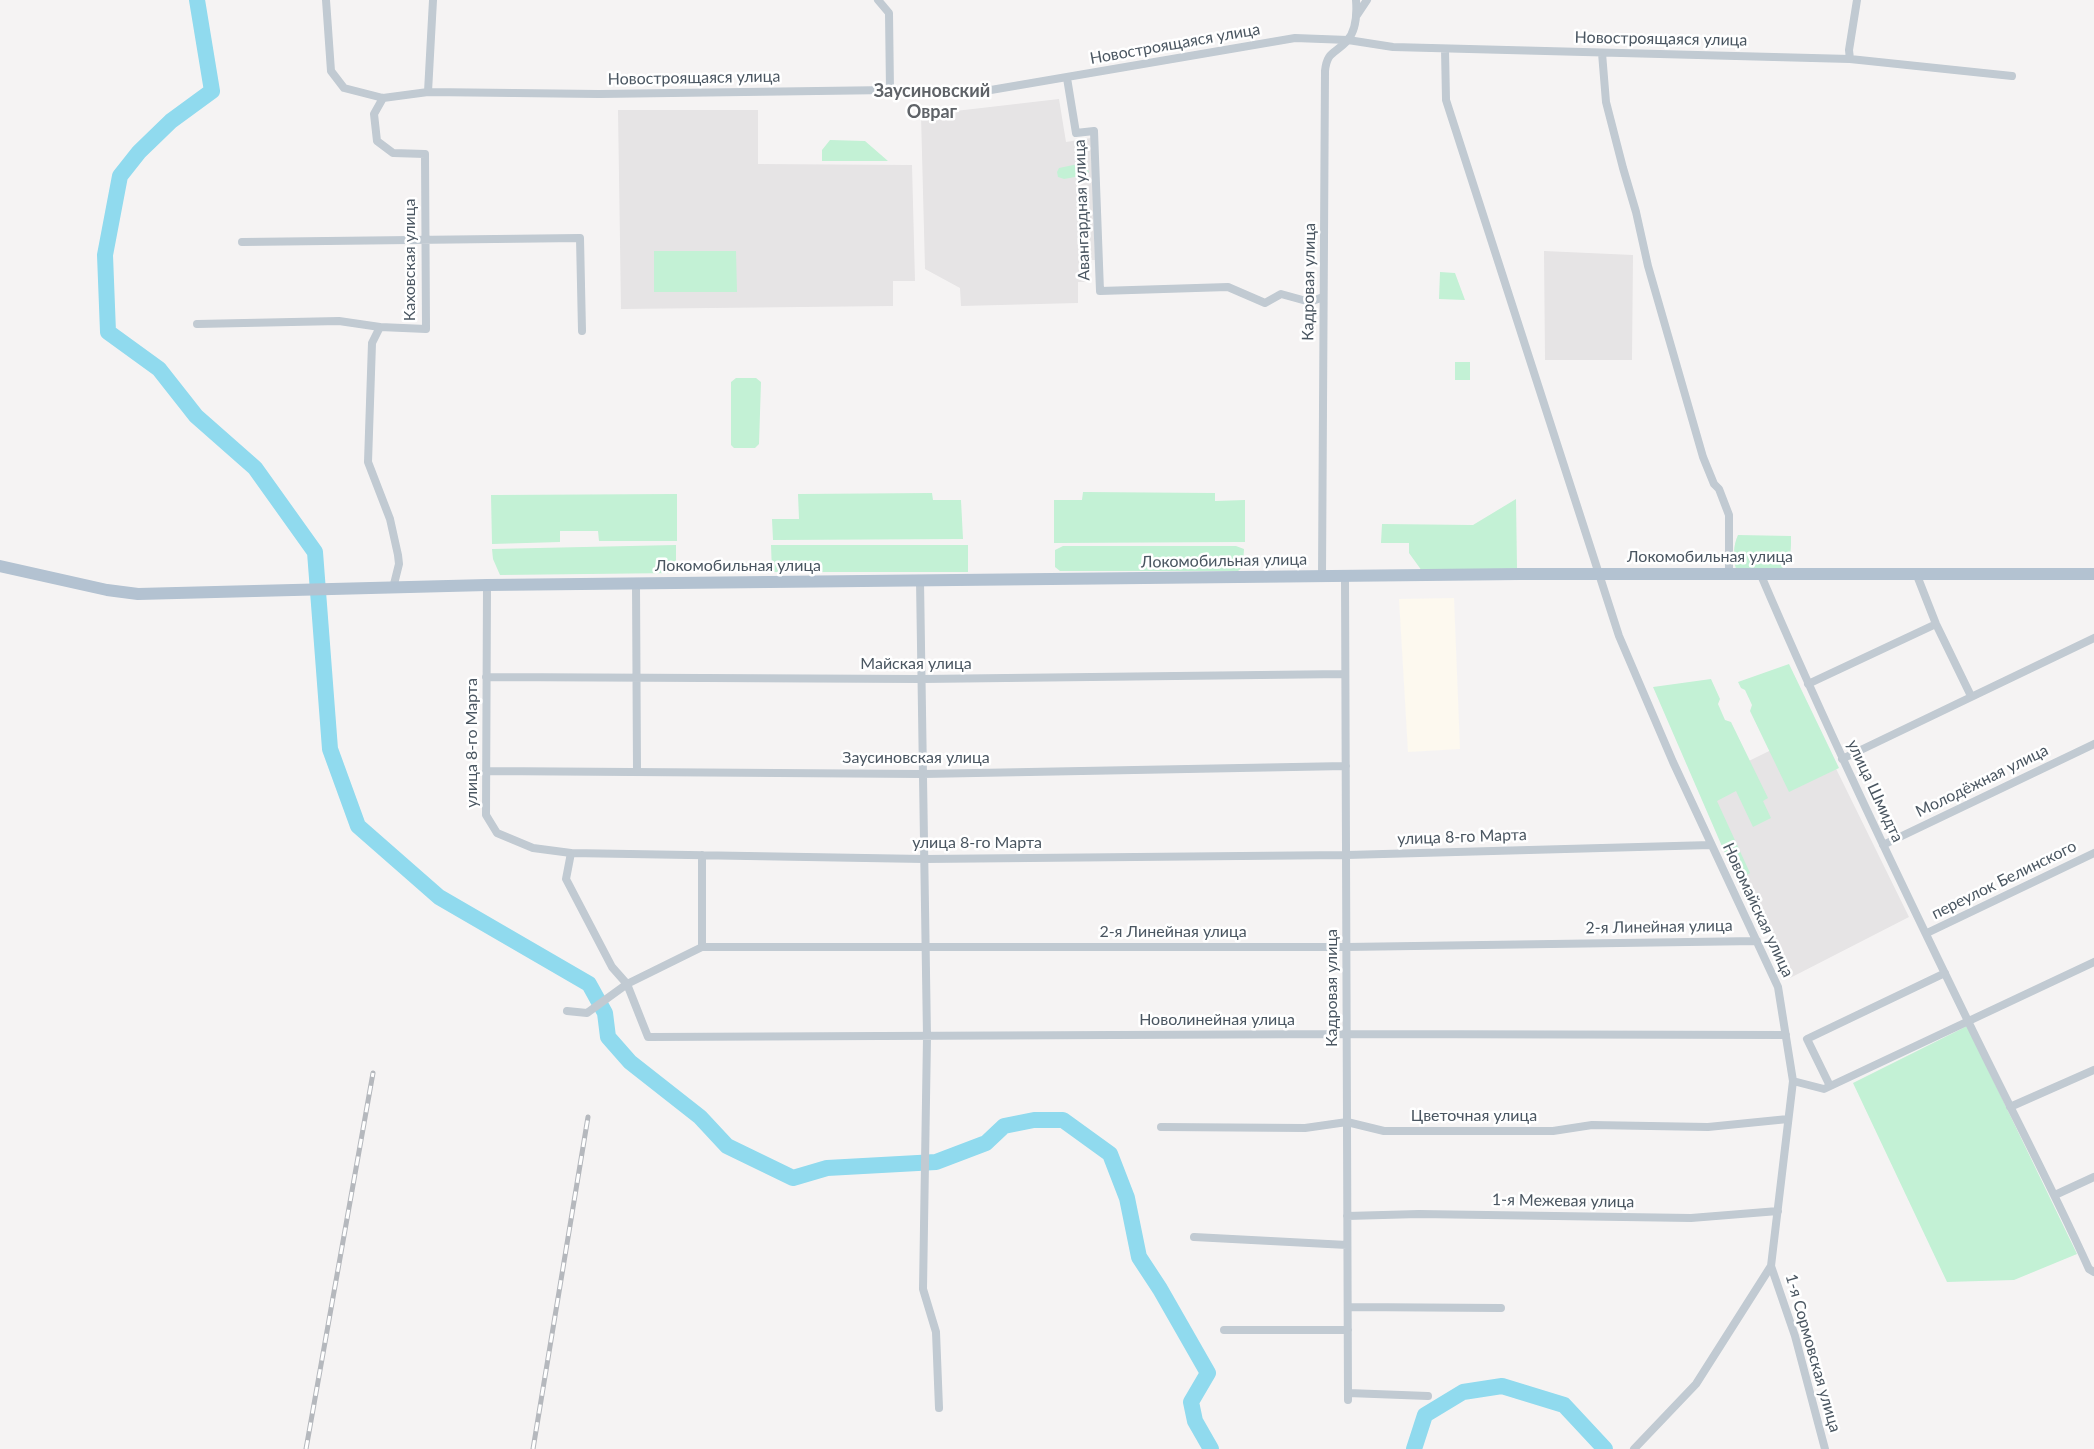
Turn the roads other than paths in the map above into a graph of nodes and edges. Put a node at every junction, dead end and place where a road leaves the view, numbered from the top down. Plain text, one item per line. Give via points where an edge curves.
1 (326, 0) edge
2 (433, 0) edge
3 (878, 0) edge
4 (1356, 0) edge
5 (1367, 0) edge
6 (1857, 0) edge
7 (1357, 16) junction
8 (1348, 40) junction
9 (1445, 49) junction
10 (1602, 53) junction
11 (1850, 59) junction
12 (2012, 76) dead end
13 (1067, 78) junction
14 (890, 90) junction
15 (428, 92) junction
16 (382, 98) junction
17 (425, 240) junction
18 (242, 242) dead end
19 (1323, 297) junction
20 (198, 324) dead end
21 (380, 327) junction
22 (582, 331) dead end
23 (0, 566) edge
24 (1597, 573) junction
25 (1729, 573) junction
26 (1760, 573) junction
27 (1916, 573) junction
28 (2094, 574) edge
29 (1322, 576) junction
30 (1345, 576) junction
31 (920, 580) junction
32 (636, 583) junction
33 (487, 585) junction
34 (393, 588) junction
35 (1936, 624) junction
36 (2094, 638) edge
37 (1345, 674) junction
38 (486, 677) junction
39 (638, 678) junction
40 (922, 679) junction
41 (1808, 684) junction
42 (1971, 696) junction
43 (2094, 744) edge
44 (1842, 759) junction
45 (1346, 766) junction
46 (486, 771) junction
47 (637, 772) junction
48 (923, 774) junction
49 (1711, 845) junction
50 (1883, 845) junction
51 (571, 853) junction
52 (2094, 853) edge
53 (702, 855) junction
54 (1347, 855) junction
55 (924, 859) junction
56 (1927, 933) junction
57 (1757, 941) junction
58 (702, 946) junction
59 (926, 946) junction
60 (1346, 947) junction
61 (2094, 962) edge
62 (1945, 973) junction
63 (627, 984) junction
64 (567, 1011) dead end
65 (1967, 1020) junction
66 (1347, 1034) junction
67 (1786, 1035) junction
68 (927, 1037) junction
69 (2094, 1070) edge
70 (1792, 1081) junction
71 (1830, 1086) junction
72 (2010, 1107) junction
73 (1788, 1119) junction
74 (1347, 1122) junction
75 (1161, 1127) dead end
76 (2094, 1177) edge
77 (2055, 1195) junction
78 (1778, 1211) junction
79 (1347, 1216) junction
80 (1194, 1237) dead end
81 (1347, 1245) junction
82 (1771, 1266) junction
83 (2094, 1272) edge
84 (1348, 1307) junction
85 (1502, 1308) dead end
86 (1224, 1330) dead end
87 (1348, 1330) junction
88 (1428, 1396) dead end
89 (939, 1408) dead end
90 (1635, 1449) edge
91 (1825, 1449) edge

1 - 16 street, Новостроящаяся улица via 331,71 344,87
2 - 15 street
3 - 14 street via 888,13
4 - 7 street, Кадровая улица
5 - 7 street
6 - 11 street
7 - 8 street, Кадровая улица
8 - 9 street, Новостроящаяся улица
8 - 13 street, Новостроящаяся улица via 1295,38
8 - 19 street, Кадровая улица via 1327,59 1325,71
9 - 10 street, Новостроящаяся улица
9 - 24 street, Новомайская улица via 1446,100
10 - 11 street, Новостроящаяся улица
10 - 25 street via 1606,102 1651,277 1702,457 1729,515
11 - 12 street, Новостроящаяся улица
13 - 14 street, Новостроящаяся улица via 985,91
13 - 19 street, Авангардная улица via 1076,134 1094,131 1100,291 1228,287 1265,303 1281,294 1310,302
14 - 15 street, Новостроящаяся улица
15 - 16 street, Новостроящаяся улица
16 - 17 street, Каховская улица via 374,114 377,141 393,153 425,154
17 - 18 street
17 - 21 street, Каховская улица via 426,329
17 - 22 street via 580,238
19 - 29 street, Кадровая улица
20 - 21 street via 339,321
21 - 34 street, Каховская улица via 372,343 368,462 390,519 398,555
23 - 34 main road, Локомобильная улица via 138,594
24 - 25 main road, Локомобильная улица
24 - 30 main road, Локомобильная улица
24 - 49 street, Новомайская улица via 1619,636
25 - 26 main road, Локомобильная улица
26 - 27 main road, Локомобильная улица
26 - 41 street, улица Шмидта
27 - 28 main road, Локомобильная улица
27 - 35 street
29 - 30 main road, Локомобильная улица
29 - 31 main road, Локомобильная улица
30 - 37 street, Кадровая улица
31 - 32 main road, Локомобильная улица
31 - 40 street
32 - 33 main road, Локомобильная улица
32 - 39 street
33 - 34 main road, Локомобильная улица
33 - 38 street, улица 8-го Марта
35 - 41 street
35 - 42 street
36 - 42 street
37 - 40 street, Майская улица
37 - 45 street, Кадровая улица
38 - 39 street, Майская улица
38 - 46 street, улица 8-го Марта
39 - 40 street, Майская улица
39 - 47 street
40 - 48 street
41 - 44 street, улица Шмидта
42 - 44 street
43 - 50 street, Молодёжная улица
44 - 50 street, улица Шмидта
45 - 48 street, Заусиновская улица
45 - 54 street, Кадровая улица
46 - 47 street, Заусиновская улица
46 - 51 street, улица 8-го Марта via 486,815 497,833 532,848
47 - 48 street, Заусиновская улица
48 - 55 street
49 - 54 street, улица 8-го Марта
49 - 57 street, Новомайская улица
50 - 56 street, улица Шмидта
51 - 53 street, улица 8-го Марта
51 - 63 street via 566,879 612,967
52 - 56 street, переулок Белинского
53 - 55 street, улица 8-го Марта
53 - 58 street
54 - 55 street, улица 8-го Марта
54 - 60 street, Кадровая улица
55 - 59 street
56 - 62 street, улица Шмидта
57 - 60 street, 2-я Линейная улица
57 - 67 street, Новомайская улица via 1778,987
58 - 59 street, 2-я Линейная улица
58 - 63 street, 2-я Линейная улица
59 - 60 street, 2-я Линейная улица
59 - 68 street
60 - 66 street, Кадровая улица
61 - 65 street
62 - 65 street, улица Шмидта
62 - 71 street via 1807,1039
63 - 64 street, 2-я Линейная улица via 587,1013
63 - 68 street, Новолинейная улица via 648,1037
65 - 71 street
65 - 72 street, улица Шмидта
66 - 67 street, Новолинейная улица
66 - 68 street, Новолинейная улица
66 - 74 street, Кадровая улица
67 - 70 street, Новомайская улица
68 - 89 street via 923,1289 936,1332
69 - 72 street
70 - 71 street via 1824,1089
70 - 73 street, Новомайская улица
72 - 77 street, улица Шмидта
73 - 74 street, Цветочная улица via 1708,1127 1592,1125 1553,1131 1384,1131
73 - 78 street, Новомайская улица
74 - 75 street, Цветочная улица via 1305,1128
74 - 79 street, Кадровая улица
76 - 77 street
77 - 83 street, улица Шмидта via 2089,1269
78 - 79 street, 1-я Межевая улица via 1691,1218
78 - 82 street, Новомайская улица
79 - 81 street, Кадровая улица
80 - 81 street
81 - 84 street, Кадровая улица
82 - 90 street, Новомайская улица via 1696,1384
82 - 91 street, 1-я Сормовская улица via 1795,1336
84 - 85 street
84 - 87 street, Кадровая улица
86 - 87 street
87 - 88 street, Кадровая улица via 1348,1397

